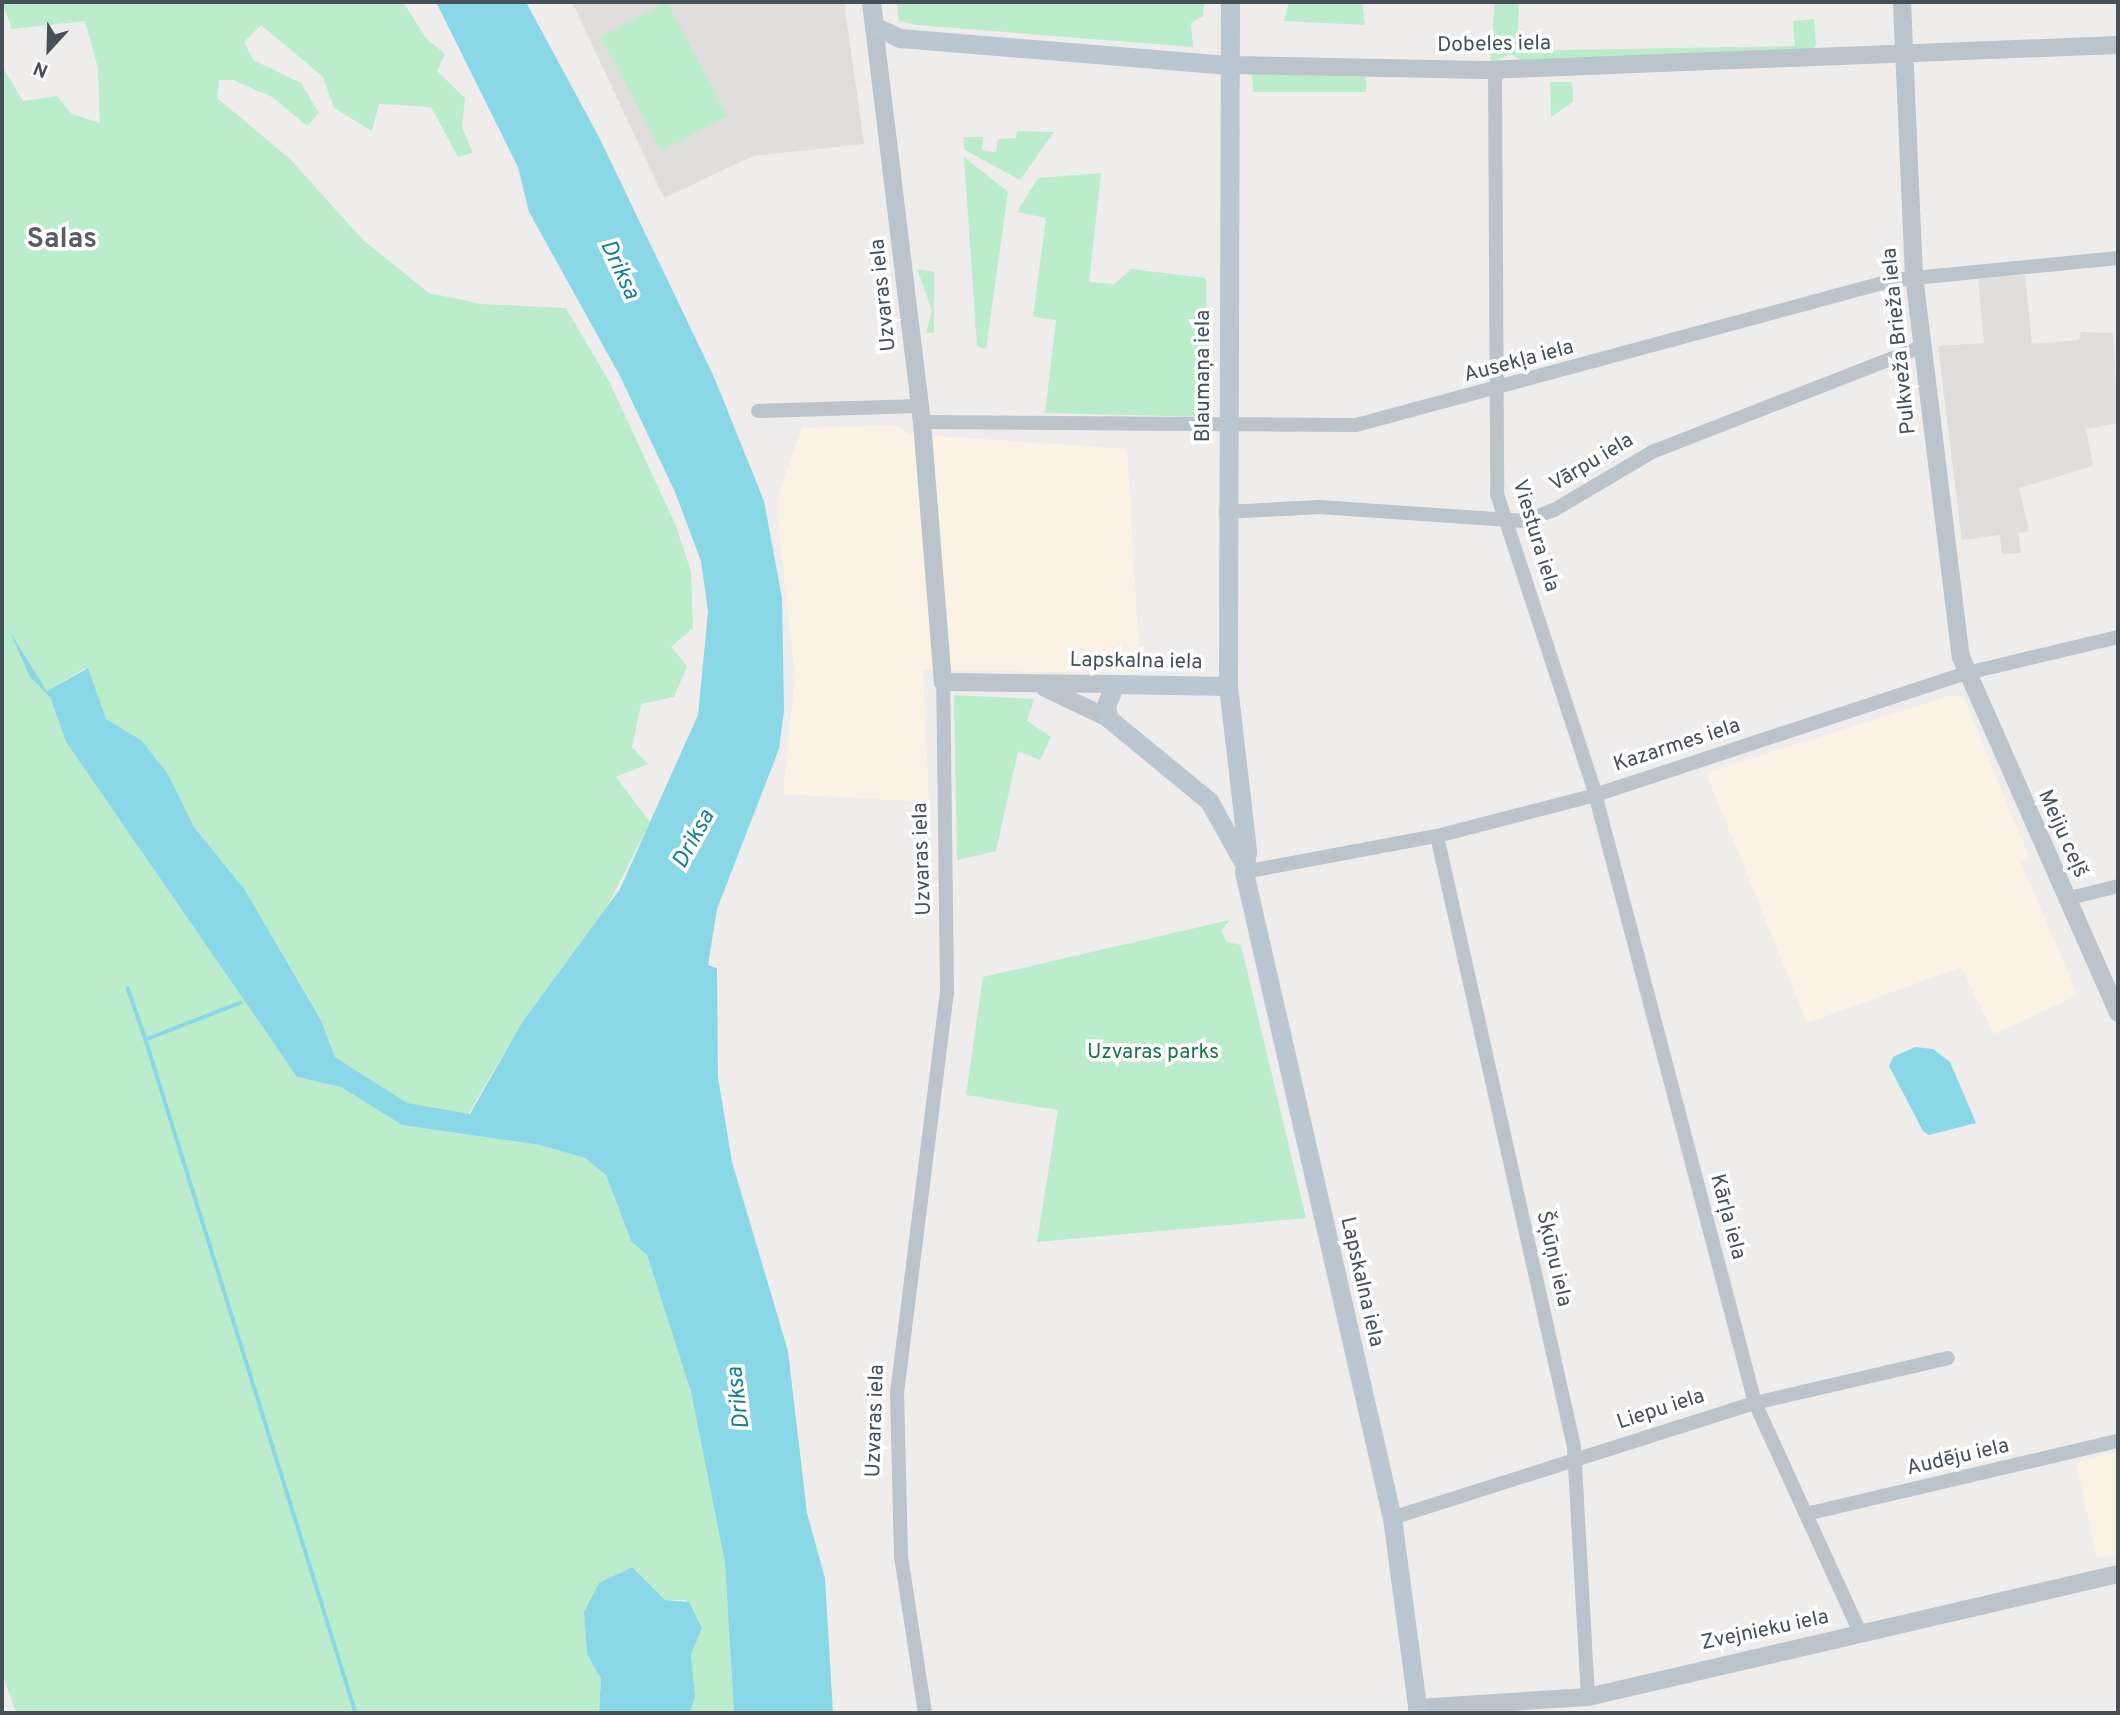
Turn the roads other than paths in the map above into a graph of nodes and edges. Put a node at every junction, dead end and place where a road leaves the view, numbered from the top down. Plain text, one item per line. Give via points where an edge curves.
1 (871, 2) edge
2 (1230, 2) edge
3 (1902, 2) edge
4 (874, 26) junction
5 (2118, 46) edge
6 (1904, 54) junction
7 (1228, 65) junction
8 (1495, 69) junction
9 (2118, 258) edge
10 (1914, 276) junction
11 (1921, 347) junction
12 (1493, 392) junction
13 (758, 411) dead end
14 (920, 414) junction
15 (1227, 427) junction
16 (1226, 512) junction
17 (1506, 521) junction
18 (2118, 637) edge
19 (1967, 673) junction
20 (943, 682) junction
21 (1032, 683) junction
22 (1115, 684) junction
23 (1228, 686) junction
24 (1108, 718) junction
25 (1595, 795) junction
26 (1437, 836) junction
27 (1244, 868) junction
28 (2118, 886) edge
29 (2066, 900) junction
30 (2118, 1013) edge
31 (1948, 1358) dead end
32 (1755, 1402) junction
33 (2118, 1440) edge
34 (1572, 1461) junction
35 (1806, 1514) junction
36 (1392, 1518) junction
37 (2118, 1574) edge
38 (1861, 1634) junction
39 (1588, 1697) junction
40 (1417, 1710) edge
41 (925, 1713) edge

1 - 4 main road, Uzvaras iela
2 - 7 main road, Blaumaņa iela
3 - 6 street, Pulkveža Brieža iela
4 - 7 main road, Dobeles iela via 900,38
4 - 14 street, Uzvaras iela
5 - 6 street, Dobeles iela
6 - 8 street, Dobeles iela
6 - 10 street, Pulkveža Brieža iela
7 - 8 street, Dobeles iela
7 - 15 main road, Blaumaņa iela
8 - 12 street, Viestura iela
9 - 10 street, Ausekļa iela
10 - 11 street, Pulkveža Brieža iela
10 - 12 street, Ausekļa iela
11 - 17 street, Vārpu iela via 1653,452 1554,510
11 - 19 street, Pulkveža Brieža iela
12 - 15 street, Ausekļa iela via 1356,425
12 - 17 street, Viestura iela via 1497,494
13 - 14 street, Ausekļa iela
14 - 15 street, Ausekļa iela
14 - 20 street, Uzvaras iela
15 - 16 main road, Blaumaņa iela
16 - 17 street, Vārpu iela via 1319,508
16 - 23 main road, Blaumaņa iela
17 - 25 street, Viestura iela
18 - 19 street, Kazarmes iela
19 - 25 street, Kazarmes iela
19 - 29 street, Meiju ceļš
20 - 21 street, Lapskalna iela
20 - 41 street, Uzvaras iela via 947,990 897,1393 901,1556
21 - 22 street, Lapskalna iela
21 - 24 street, Lapskalna iela
22 - 23 main road, Lapskalna iela
22 - 24 main road
23 - 27 main road, Lapskalna iela
24 - 27 main road, Lapskalna iela via 1209,801
25 - 26 street, Kazarmes iela
25 - 32 street, Kārļa iela
26 - 27 street, Kazarmes iela
26 - 34 street, Šķūņu iela via 1574,1447
27 - 36 main road, Lapskalna iela
28 - 29 street
29 - 30 street, Meiju ceļš
31 - 32 street, Liepu iela
32 - 34 street, Liepu iela
32 - 35 street, Kārļa iela
33 - 35 street, Audēju iela
34 - 36 street, Liepu iela
34 - 39 street, Šķūņu iela
35 - 38 street, Kārļa iela
36 - 40 main road, Lapskalna iela
37 - 38 street, Zvejnieku iela
38 - 39 street, Zvejnieku iela
39 - 40 street, Zvejnieku iela

